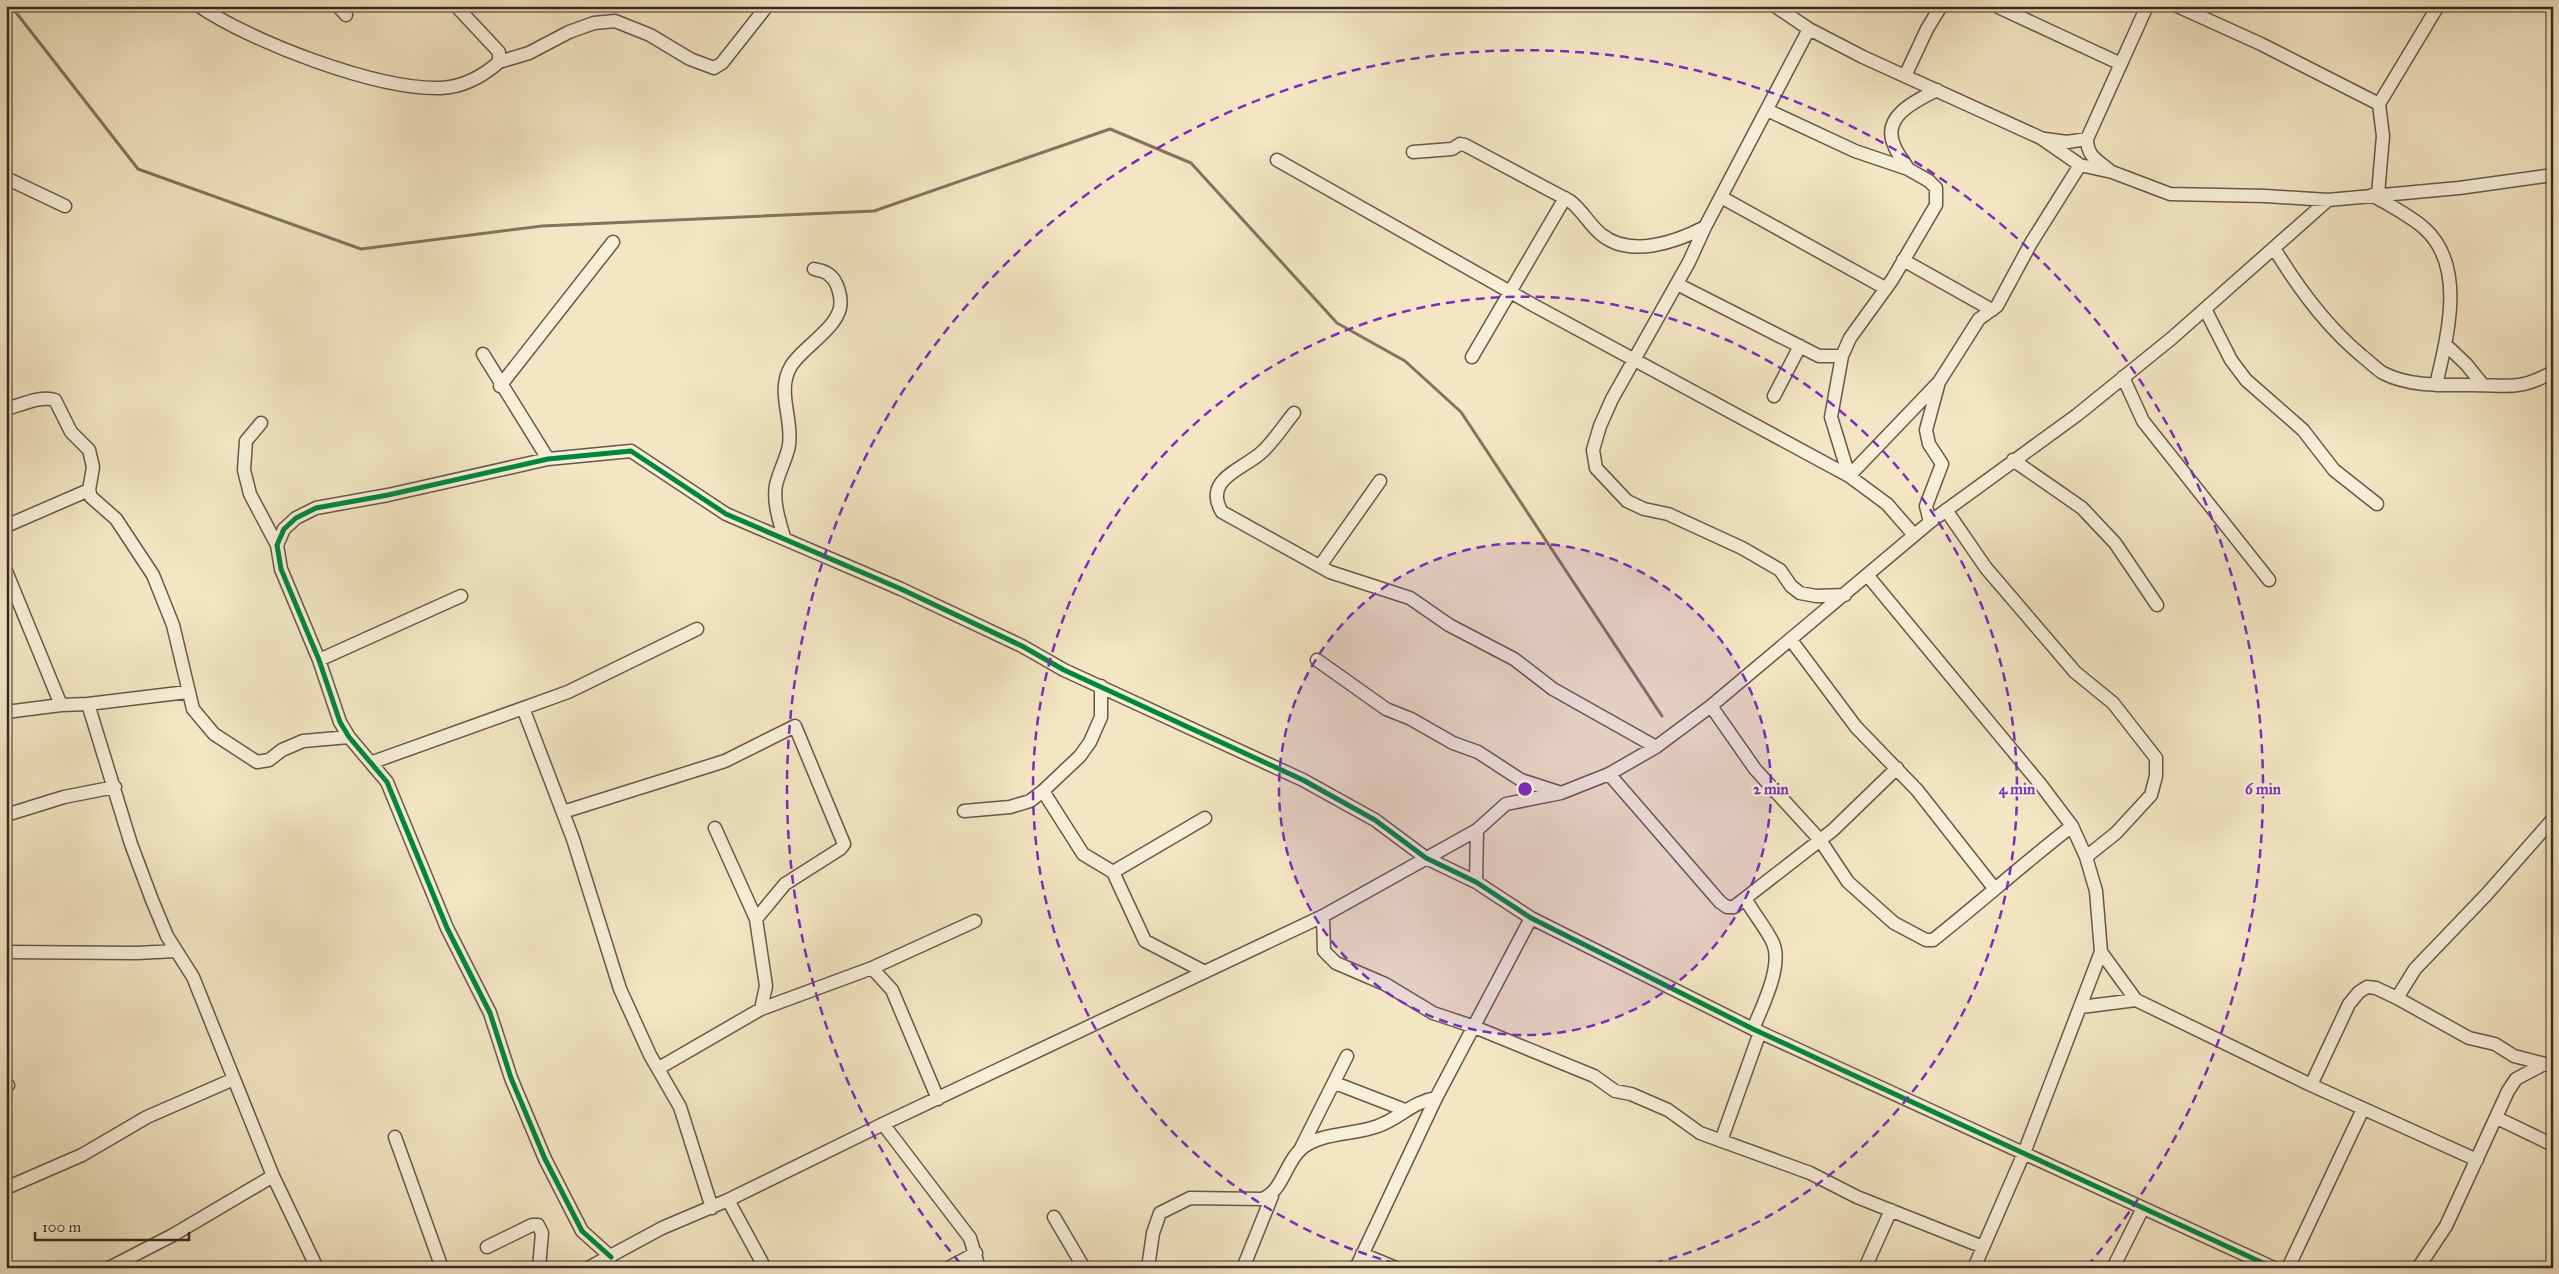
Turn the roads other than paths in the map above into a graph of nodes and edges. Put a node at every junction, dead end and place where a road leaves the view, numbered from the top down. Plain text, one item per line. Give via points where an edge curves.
1 (199, 6) edge
2 (456, 6) edge
3 (768, 6) edge
4 (1775, 6) edge
5 (1941, 6) edge
6 (1996, 6) edge
7 (2147, 6) edge
8 (2177, 6) edge
9 (2438, 6) edge
10 (1809, 29) junction
11 (499, 62) junction
12 (2120, 64) junction
13 (1905, 76) junction
14 (1937, 90) junction
15 (2379, 104) junction
16 (1767, 110) junction
17 (2042, 138) junction
18 (2087, 139) junction
19 (1413, 152) dead end
20 (1277, 160) dead end
21 (2080, 165) junction
22 (1908, 169) junction
23 (2112, 172) junction
24 (2553, 175) edge
25 (6, 178) edge
26 (2375, 194) junction
27 (1722, 197) junction
28 (1565, 198) junction
29 (2328, 200) junction
30 (65, 206) dead end
31 (1705, 227) junction
32 (613, 242) dead end
33 (2274, 248) junction
34 (1903, 260) junction
35 (814, 269) dead end
36 (1677, 284) junction
37 (1885, 288) junction
38 (1511, 292) junction
39 (2205, 309) junction
40 (1992, 310) junction
41 (2445, 344) junction
42 (1800, 346) junction
43 (483, 354) dead end
44 (1842, 356) junction
45 (1472, 357) dead end
46 (1634, 358) junction
47 (2553, 372) edge
48 (2123, 377) junction
49 (1939, 382) junction
50 (2436, 385) junction
51 (2483, 385) junction
52 (500, 386) junction
53 (1774, 396) dead end
54 (6, 409) edge
55 (1294, 412) dead end
56 (261, 423) dead end
57 (548, 459) junction
58 (2013, 460) junction
59 (1848, 476) junction
60 (1380, 481) dead end
61 (89, 490) junction
62 (2377, 504) dead end
63 (1946, 510) junction
64 (1930, 522) junction
65 (6, 526) edge
66 (1914, 535) junction
67 (784, 537) junction
68 (277, 545) junction
69 (1320, 566) junction
70 (7, 575) edge
71 (1868, 576) junction
72 (2269, 580) dead end
73 (1846, 595) junction
74 (461, 596) dead end
75 (2157, 605) dead end
76 (697, 629) dead end
77 (1791, 640) junction
78 (319, 660) junction
79 (1317, 660) dead end
80 (1102, 686) junction
81 (187, 692) junction
82 (88, 704) junction
83 (61, 705) junction
84 (1711, 706) junction
85 (523, 708) junction
86 (6, 712) edge
87 (349, 737) junction
88 (1656, 747) junction
89 (372, 762) junction
90 (1897, 768) junction
91 (1609, 774) junction
92 (115, 787) junction
93 (1043, 791) junction
94 (1561, 792) junction
95 (964, 811) dead end
96 (563, 812) junction
97 (6, 815) edge
98 (1205, 818) dead end
99 (2553, 819) edge
100 (2072, 826) junction
101 (715, 828) dead end
102 (1477, 830) junction
103 (1820, 840) junction
104 (2086, 857) junction
105 (1426, 858) junction
106 (1113, 872) junction
107 (1476, 882) junction
108 (1994, 888) junction
109 (1746, 900) junction
110 (1323, 916) junction
111 (1530, 918) junction
112 (756, 919) junction
113 (975, 921) dead end
114 (176, 951) junction
115 (6, 952) edge
116 (2102, 952) junction
117 (872, 968) junction
118 (1205, 972) junction
119 (2397, 998) junction
120 (2136, 1000) junction
121 (2081, 1007) junction
122 (761, 1009) junction
123 (1472, 1026) junction
124 (1756, 1031) junction
125 (1347, 1056) dead end
126 (2514, 1056) junction
127 (2548, 1065) edge
128 (659, 1068) junction
129 (234, 1079) junction
130 (2516, 1079) junction
131 (1335, 1082) junction
132 (2311, 1085) junction
133 (1436, 1098) junction
134 (938, 1099) junction
135 (2363, 1109) junction
136 (1405, 1110) junction
137 (2497, 1118) junction
138 (882, 1124) junction
139 (395, 1137) dead end
140 (1721, 1141) junction
141 (2553, 1145) edge
142 (1300, 1150) junction
143 (2024, 1153) junction
144 (2477, 1160) junction
145 (273, 1176) junction
146 (6, 1188) edge
147 (1272, 1196) junction
148 (728, 1200) junction
149 (712, 1208) junction
150 (2142, 1208) junction
151 (1891, 1210) junction
152 (1054, 1217) dead end
153 (487, 1247) dead end
154 (1983, 1247) junction
155 (976, 1253) junction
156 (1362, 1254) junction
157 (611, 1257) junction
158 (109, 1268) edge
159 (317, 1268) edge
160 (442, 1268) edge
161 (539, 1268) edge
162 (588, 1268) edge
163 (765, 1268) edge
164 (948, 1268) edge
165 (979, 1268) edge
166 (1084, 1268) edge
167 (1148, 1268) edge
168 (1243, 1268) edge
169 (1356, 1268) edge
170 (1396, 1268) edge
171 (1865, 1268) edge
172 (1974, 1268) edge
173 (2113, 1268) edge
174 (2274, 1268) edge
175 (2288, 1268) edge
176 (2418, 1268) edge

1 - 11 street via 264,41 336,68 398,84 442,88 473,80
2 - 11 street via 499,52
3 - 11 street via 722,64 714,68 615,21 594,23 529,53
4 - 10 street
5 - 13 street
6 - 12 street
7 - 12 street
8 - 15 street
9 - 15 street
10 - 13 street
10 - 16 street
12 - 18 street
13 - 14 street
14 - 17 street
14 - 22 street via 1899,113 1893,127 1893,144
15 - 26 street via 2383,136
16 - 22 street via 1855,151
16 - 27 street
17 - 18 street via 2067,142
17 - 21 street
18 - 23 street via 2092,157
19 - 28 street via 1465,145
20 - 38 street
21 - 23 street
21 - 40 street via 2000,302
22 - 34 street via 1929,180 1938,196 1936,205
23 - 29 street via 2170,194
24 - 26 street via 2459,188
25 - 30 street
26 - 29 street
26 - 41 street via 2424,228 2441,250 2450,297
27 - 31 street
27 - 37 street
28 - 31 street via 1583,211 1600,234 1622,244 1660,244
28 - 38 street
29 - 33 street
31 - 36 street
32 - 52 street
33 - 39 street
33 - 50 street via 2317,311 2352,348 2382,372
34 - 37 street
34 - 40 street
35 - 67 street via 829,274 837,286 841,296 840,310 791,366 783,390 790,426 789,445 776,485 777,513
36 - 42 street
36 - 46 street
37 - 44 street via 1850,338
38 - 45 street
38 - 46 street
39 - 48 street
39 - 62 street via 2231,360 2246,380 2303,430 2334,470
40 - 49 street via 1979,319
41 - 50 street
41 - 51 street
42 - 44 street via 1819,356
42 - 53 street
43 - 52 street
44 - 59 street via 1831,418
46 - 59 street
46 - 73 street via 1600,426 1593,450 1596,468 1627,501 1676,517 1742,548 1780,570 1800,593
47 - 51 street via 2513,387
48 - 58 street via 2077,415
48 - 72 street via 2143,421
49 - 59 street
49 - 64 street via 1926,430 1929,444 1942,464 1926,506
50 - 51 street
52 - 57 street
54 - 61 street via 49,398 55,400 71,432 89,450 93,467
55 - 69 street via 1262,452 1226,476 1216,502 1222,512
56 - 68 street via 246,441 244,470 250,494
57 - 67 street via 631,450 726,514
57 - 68 street via 316,508 296,518 284,530
58 - 63 street
58 - 75 street via 2082,508 2115,543
59 - 66 street via 1887,504
60 - 69 street
61 - 65 street
61 - 81 street via 91,497 116,519 154,575 173,625
63 - 64 street
63 - 104 street via 1986,568 2075,672 2114,703 2156,758 2151,794 2116,833
64 - 66 street
66 - 71 street
67 - 80 street
68 - 78 street via 281,569
69 - 88 street via 1410,598 1449,625 1514,659 1553,689
70 - 83 street
71 - 73 street
71 - 100 street
73 - 77 street
74 - 78 street
76 - 85 street via 568,692
77 - 84 street
77 - 90 street via 1856,727
78 - 87 street via 340,722
79 - 94 street via 1386,709 1478,752 1521,780
80 - 93 street via 1101,717 1090,742
80 - 105 street via 1303,780 1375,820
81 - 82 street
81 - 87 street via 193,709 214,734 257,762 269,760 303,740
82 - 83 street
82 - 92 street
83 - 86 street
84 - 88 street
84 - 103 street via 1755,769
85 - 89 street
85 - 96 street
87 - 89 street
88 - 91 street
89 - 157 street via 387,782 447,928 490,1013 511,1078 545,1159 582,1231
90 - 103 street
90 - 108 street
91 - 94 street
91 - 109 street via 1720,902 1734,907
92 - 97 street via 64,797
92 - 114 street via 131,844
93 - 95 street via 1010,807
93 - 106 street via 1083,854
94 - 102 street via 1506,804
96 - 112 street via 725,761 796,726 844,844 785,884
96 - 128 street via 594,899 620,989
98 - 106 street
99 - 119 street via 2415,969
100 - 104 street
100 - 108 street
101 - 112 street
102 - 105 street
102 - 107 street
103 - 108 street via 1848,882 1894,923 1926,940 1933,940
103 - 109 street
104 - 116 street via 2096,891
105 - 107 street
105 - 110 street
106 - 118 street via 1145,941
107 - 111 street
109 - 124 street via 1773,944 1776,958
110 - 118 street
110 - 123 street via 1324,951 1336,962 1385,984 1433,1013
111 - 123 street
111 - 124 street
112 - 122 street via 766,986
113 - 117 street
114 - 115 street
114 - 129 street via 193,977
116 - 120 street
116 - 121 street
117 - 122 street
117 - 134 street via 892,990
118 - 134 street
119 - 126 street via 2469,1038 2495,1044
119 - 132 street via 2376,988 2367,987 2359,992 2349,1004
120 - 121 street
120 - 132 street
121 - 143 street
122 - 128 street
123 - 133 street
123 - 140 street via 1594,1076 1615,1091 1651,1102 1700,1133
124 - 140 street
124 - 143 street
125 - 131 street
126 - 127 street
126 - 130 street
127 - 130 street
128 - 149 street via 680,1107
129 - 145 street
129 - 146 street via 132,1125 82,1155
130 - 137 street
131 - 136 street
131 - 142 street
132 - 135 street
133 - 136 street via 1421,1100
133 - 156 street
134 - 138 street
135 - 144 street
135 - 175 street
136 - 142 street via 1378,1126 1310,1142
137 - 141 street
137 - 144 street
138 - 148 street
138 - 155 street via 970,1238
139 - 160 street
140 - 151 street via 1810,1173
142 - 147 street
143 - 150 street
143 - 154 street
144 - 176 street via 2446,1226
145 - 158 street via 173,1235
145 - 159 street
147 - 167 street via 1262,1199 1190,1198 1160,1213
147 - 168 street
148 - 149 street
148 - 163 street
149 - 157 street via 662,1228
150 - 173 street
150 - 174 street
151 - 154 street
151 - 171 street
152 - 166 street
153 - 161 street via 538,1225 542,1233
154 - 172 street
155 - 164 street
155 - 165 street
156 - 169 street
156 - 170 street
157 - 162 street

